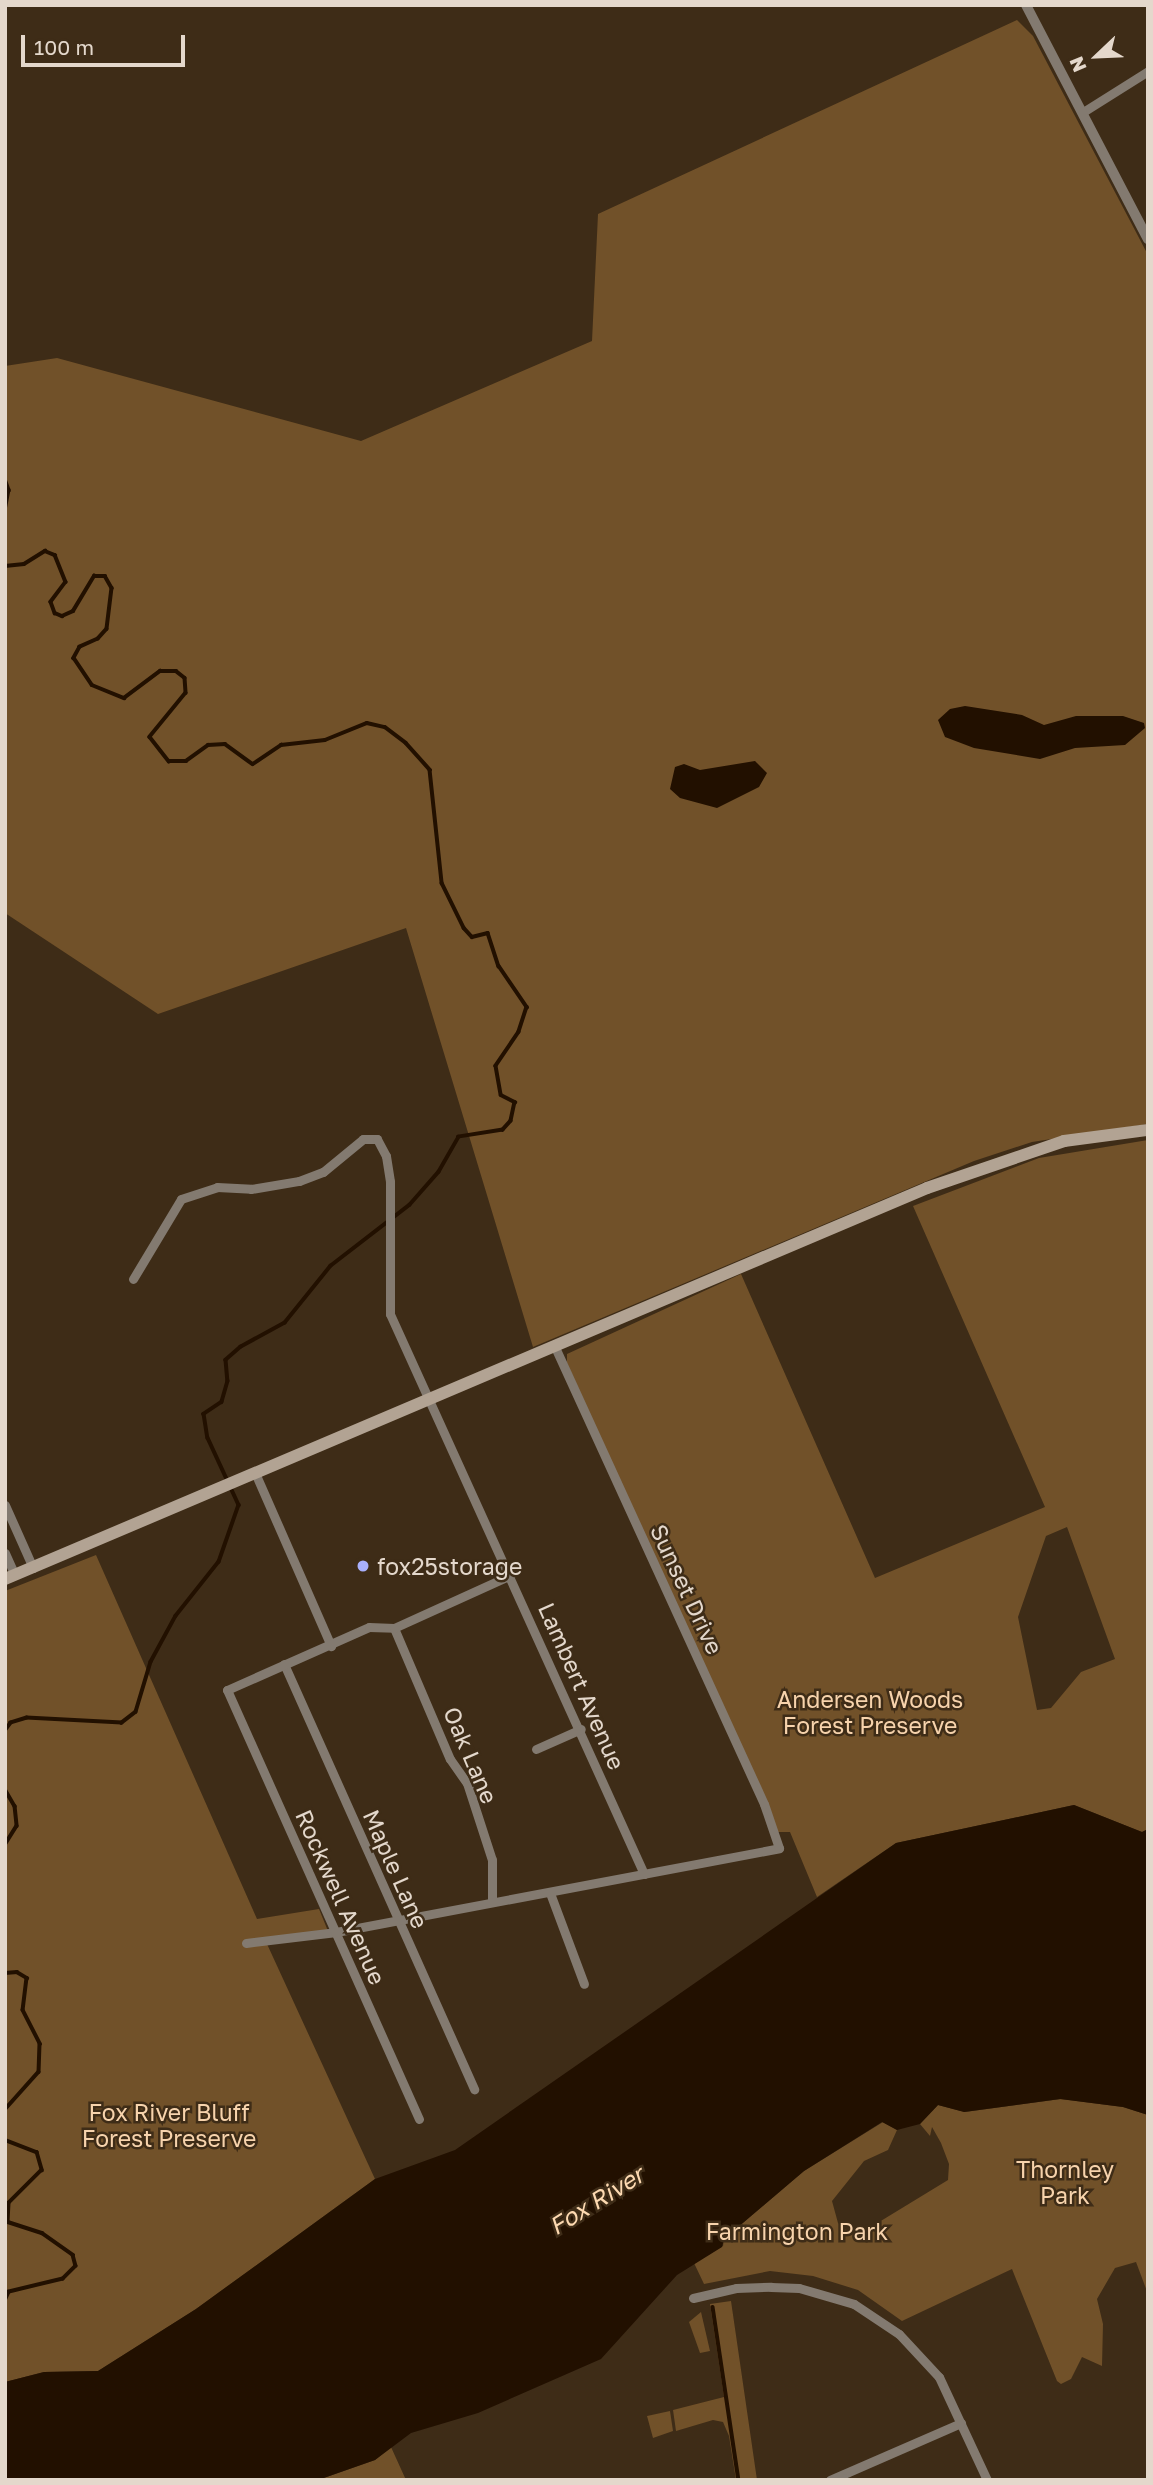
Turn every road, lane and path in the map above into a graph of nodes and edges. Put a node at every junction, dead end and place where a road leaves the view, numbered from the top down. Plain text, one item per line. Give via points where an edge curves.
1 (1026, 5) edge
2 (1148, 71) edge
3 (1083, 112) junction
4 (1148, 239) edge
5 (1148, 1130) edge
6 (133, 1279) dead end
7 (555, 1347) junction
8 (431, 1401) junction
9 (250, 1478) junction
10 (5, 1505) edge
11 (5, 1553) edge
12 (33, 1568) junction
13 (511, 1575) junction
14 (10, 1577) edge
15 (394, 1628) junction
16 (331, 1646) junction
17 (284, 1664) junction
18 (581, 1729) junction
19 (536, 1749) dead end
20 (644, 1874) junction
21 (550, 1893) junction
22 (492, 1902) junction
23 (398, 1921) junction
24 (336, 1932) junction
25 (246, 1943) dead end
26 (584, 1984) dead end
27 (474, 2089) dead end
28 (419, 2119) dead end
29 (693, 2298) dead end
30 (961, 2423) junction
31 (830, 2480) edge
32 (987, 2480) edge

1 - 3 street
2 - 3 street
3 - 4 street
5 - 7 main road via 1065,1141 973,1170
6 - 8 street, Lambert Avenue via 181,1199 217,1186 251,1189 299,1181 323,1172 363,1139 377,1139 386,1156 390,1182 390,1314
7 - 8 main road
7 - 20 street, Sunset Drive via 757,1788 779,1848
8 - 9 main road
8 - 13 street, Lambert Avenue
9 - 12 main road
9 - 16 street
10 - 12 street
11 - 14 street
12 - 14 main road
13 - 15 street
13 - 18 street, Lambert Avenue
15 - 16 street via 369,1628
15 - 22 street, Oak Lane via 450,1759 467,1783 492,1860
16 - 17 street
17 - 23 street, Maple Lane
17 - 24 street, Rockwell Avenue via 228,1690
18 - 19 street
18 - 20 street, Lambert Avenue
20 - 21 street
21 - 22 street
21 - 26 street
22 - 23 street
23 - 24 street
23 - 27 street, Maple Lane
24 - 25 street
24 - 28 street, Rockwell Avenue
29 - 30 street via 736,2288 799,2288 854,2304 899,2333 939,2377
30 - 31 street
30 - 32 street

